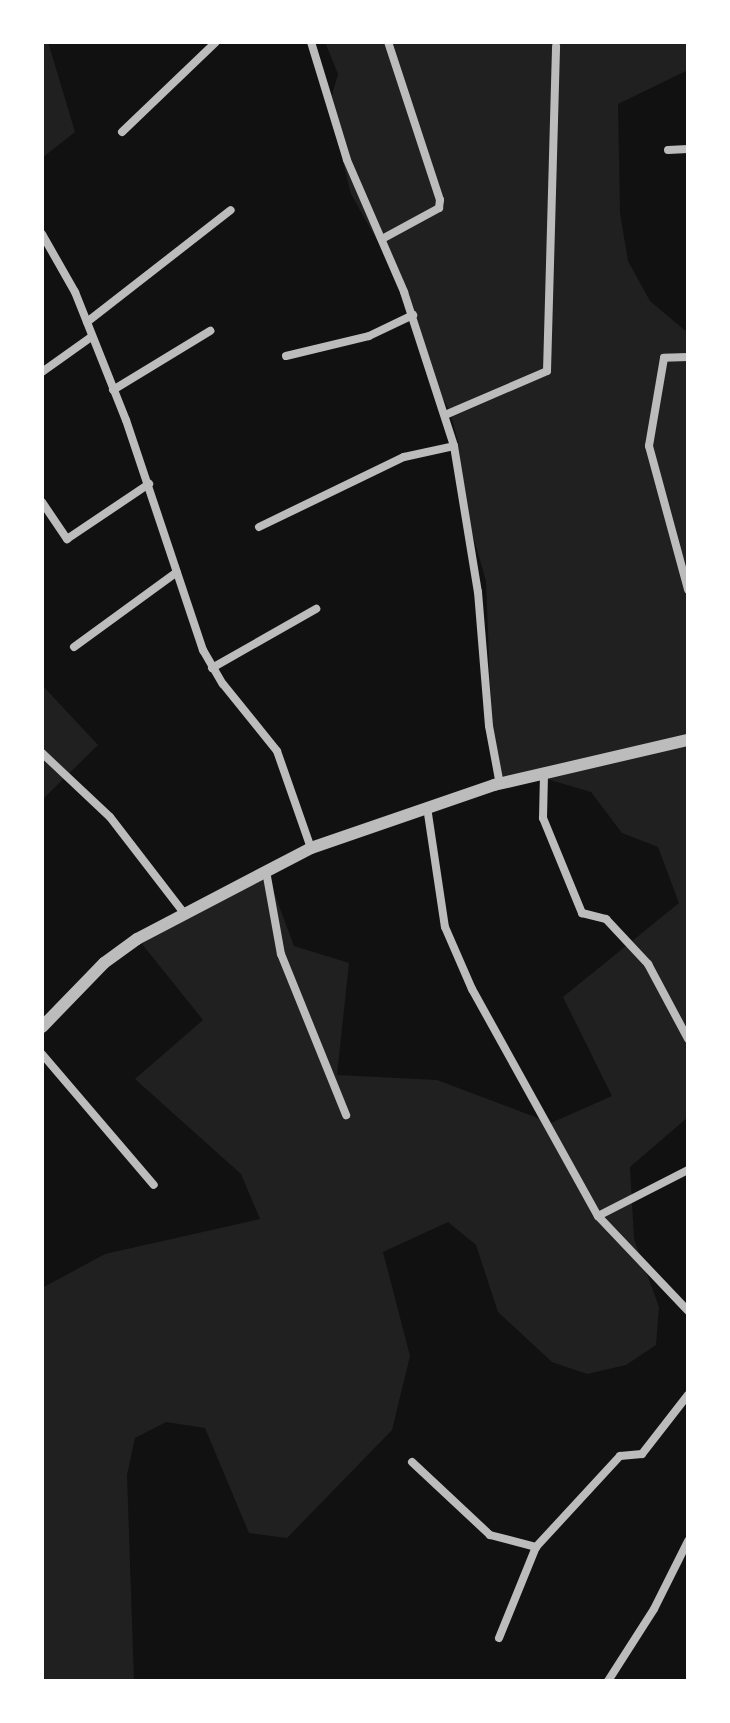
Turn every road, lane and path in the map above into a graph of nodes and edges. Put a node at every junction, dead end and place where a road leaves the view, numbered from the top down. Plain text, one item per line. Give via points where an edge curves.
1 (216, 42) edge
2 (311, 42) edge
3 (388, 42) edge
4 (556, 46) dead end
5 (122, 132) dead end
6 (688, 149) edge
7 (668, 150) dead end
8 (231, 210) dead end
9 (42, 234) edge
10 (382, 239) junction
11 (413, 315) junction
12 (87, 322) junction
13 (210, 331) dead end
14 (91, 337) junction
15 (286, 356) dead end
16 (688, 357) edge
17 (42, 372) edge
18 (113, 390) junction
19 (445, 415) junction
20 (454, 446) junction
21 (149, 484) junction
22 (42, 502) edge
23 (259, 527) dead end
24 (177, 572) junction
25 (688, 590) edge
26 (316, 609) dead end
27 (74, 647) dead end
28 (212, 668) junction
29 (688, 740) edge
30 (42, 753) edge
31 (544, 774) junction
32 (500, 785) junction
33 (427, 807) junction
34 (311, 848) junction
35 (266, 871) junction
36 (184, 913) junction
37 (42, 1027) edge
38 (688, 1039) edge
39 (42, 1054) edge
40 (346, 1115) dead end
41 (688, 1170) edge
42 (154, 1185) dead end
43 (598, 1216) junction
44 (688, 1311) edge
45 (688, 1395) edge
46 (412, 1462) dead end
47 (688, 1541) edge
48 (536, 1547) junction
49 (499, 1638) dead end
50 (608, 1681) edge

1 - 5 street
2 - 10 street via 347,160
3 - 10 street via 440,200 439,208
4 - 19 street via 547,371
6 - 7 street
8 - 12 street
9 - 12 street
10 - 11 street
11 - 15 street via 369,336
11 - 19 street
12 - 14 street
13 - 18 street
14 - 17 street
14 - 18 street
16 - 25 street via 664,358 649,446
18 - 21 street
19 - 20 street
20 - 23 street via 404,457
20 - 32 street via 478,592 489,726
21 - 22 street via 67,539
21 - 24 street
24 - 27 street
24 - 28 street
26 - 28 street
28 - 34 street via 277,751
29 - 31 street
30 - 36 street via 110,817
31 - 32 street
31 - 38 street via 543,818 582,913 606,919 648,964
32 - 33 street
33 - 34 street
33 - 43 street via 445,927 472,989
34 - 35 street
35 - 36 street
35 - 40 street via 281,954
36 - 37 street via 104,963
39 - 42 street
41 - 43 street
43 - 44 street
45 - 48 street via 642,1454 620,1456
46 - 48 street via 490,1535
47 - 50 street via 654,1609
48 - 49 street

